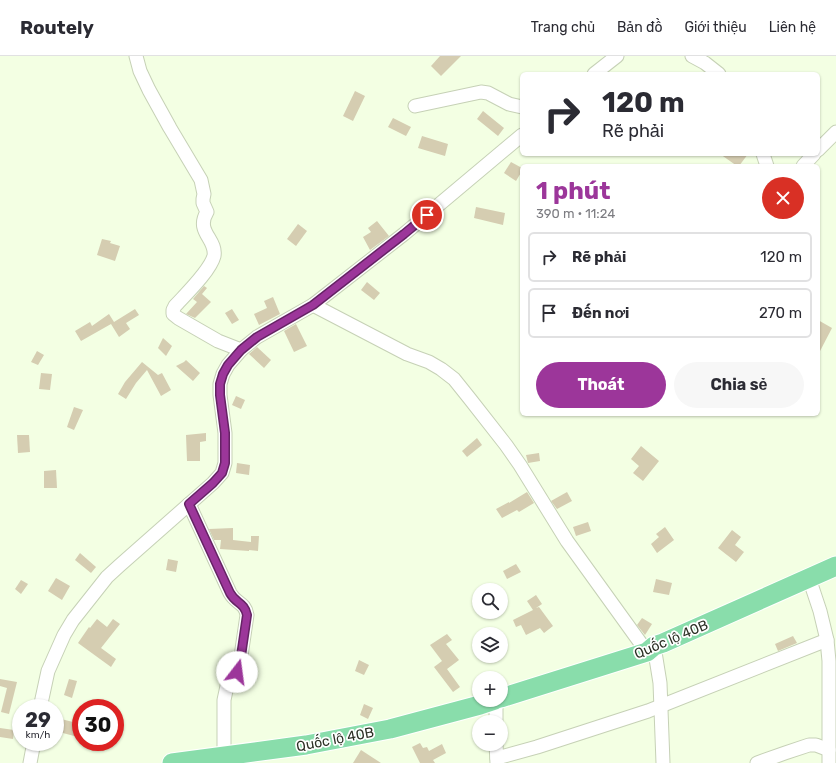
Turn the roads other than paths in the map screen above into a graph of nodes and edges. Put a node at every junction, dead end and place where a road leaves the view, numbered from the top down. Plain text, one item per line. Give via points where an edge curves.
1 (136, 56) edge
2 (617, 56) edge
3 (692, 56) edge
4 (597, 72) edge
5 (716, 72) edge
6 (415, 106) dead end
7 (520, 107) edge
8 (836, 132) edge
9 (520, 136) edge
10 (820, 148) edge
11 (812, 156) edge
12 (805, 164) edge
13 (313, 305) junction
14 (241, 350) junction
15 (189, 504) junction
16 (836, 566) edge
17 (809, 578) junction
18 (827, 640) junction
19 (650, 649) junction
20 (508, 696) edge
21 (42, 699) edge
22 (661, 706) junction
23 (472, 707) edge
24 (829, 750) junction
25 (32, 751) edge
26 (496, 751) edge
27 (225, 760) edge
28 (497, 761) edge
29 (30, 763) edge
30 (172, 763) edge
31 (663, 763) edge
32 (757, 763) edge
33 (830, 763) edge

1 - 14 street via 140,71 153,96 201,180 203,203 207,212 203,222 204,230 214,254 208,267 175,306 173,314 210,337
2 - 4 street
3 - 5 street
6 - 7 street via 481,92
8 - 10 street
9 - 13 street via 404,234
11 - 12 street
13 - 14 street via 257,337
13 - 19 street via 407,354 429,362 454,379 520,465 566,541
14 - 15 street via 228,365 220,384 225,433 225,463 222,473
15 - 21 street via 107,577 74,620 64,635 48,671
15 - 27 street via 230,593 243,605 247,615 237,672 227,686 224,700
16 - 17 highway, Quốc lộ 40B
17 - 18 street
17 - 19 highway, Quốc lộ 40B
18 - 22 street
18 - 24 street
19 - 20 highway, Quốc lộ 40B
19 - 22 street via 660,684
22 - 28 street
22 - 31 street
23 - 27 highway, Quốc lộ 40B via 390,729
24 - 32 street via 809,745
24 - 33 street
25 - 29 street
26 - 28 street
27 - 30 highway, Quốc lộ 40B

